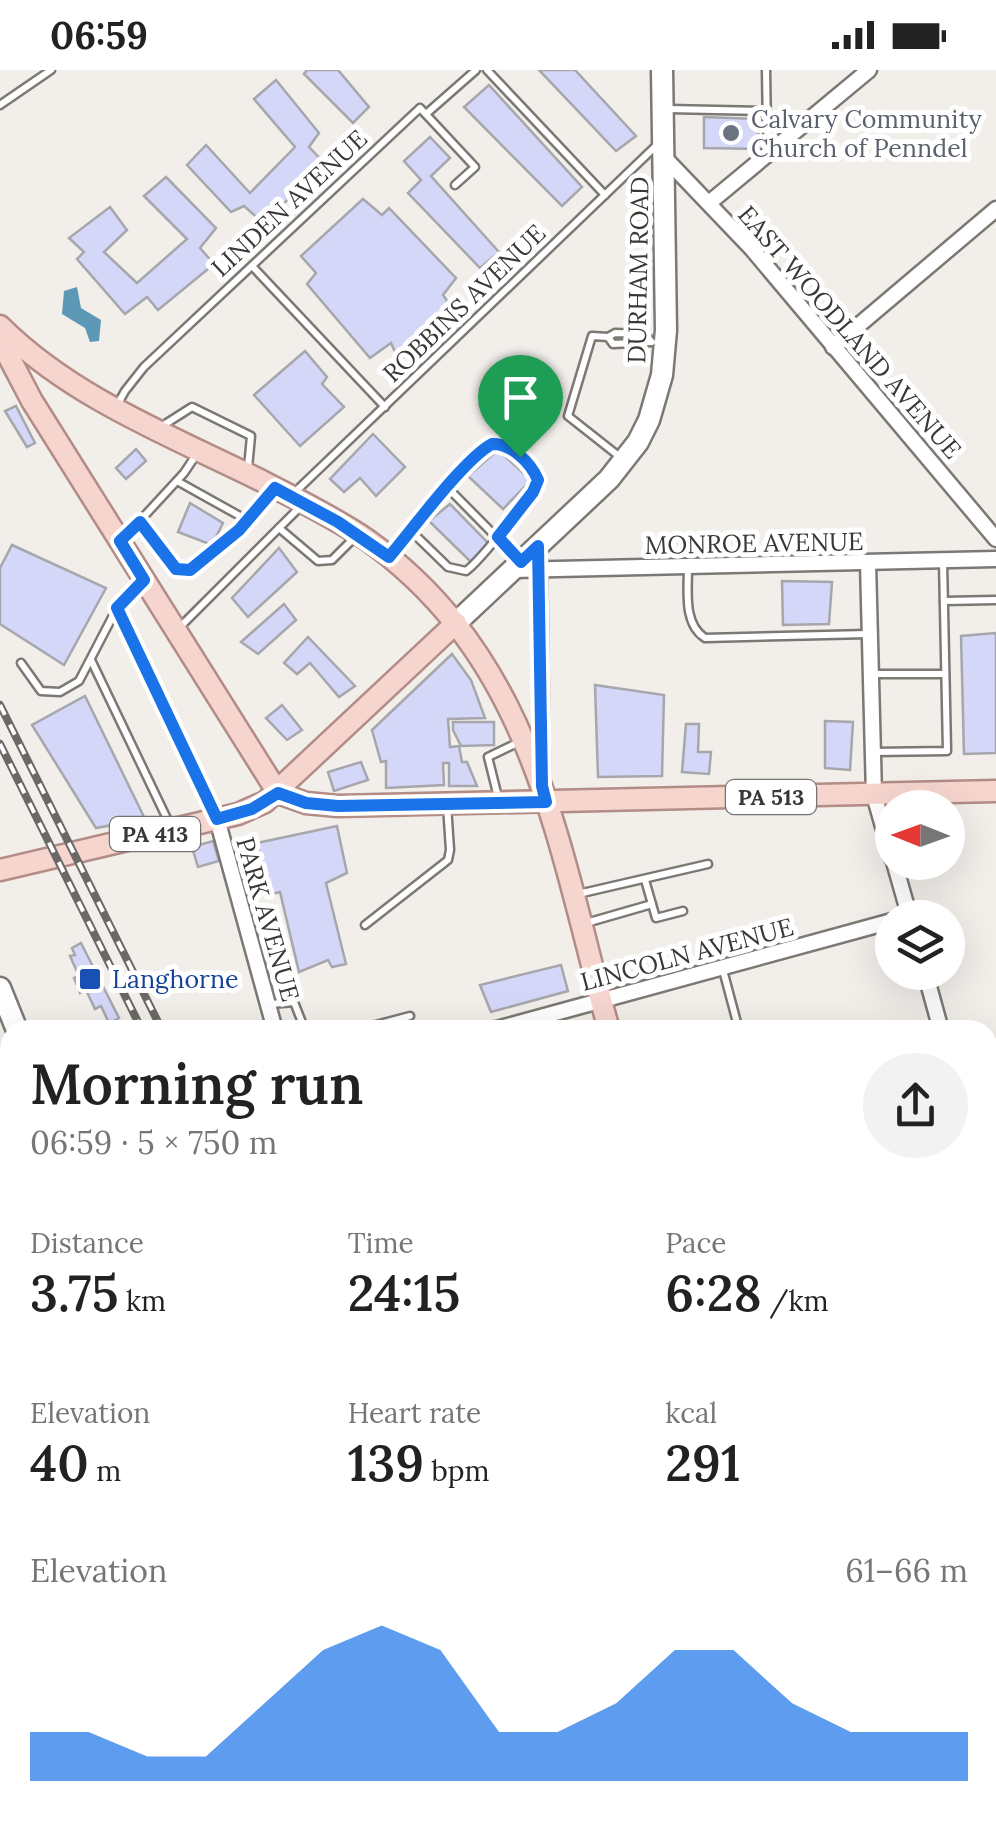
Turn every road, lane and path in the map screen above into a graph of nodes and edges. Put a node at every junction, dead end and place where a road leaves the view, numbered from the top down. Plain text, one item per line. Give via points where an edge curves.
1 (51, 70) edge
2 (476, 70) edge
3 (487, 70) edge
4 (662, 70) edge
5 (766, 70) edge
6 (868, 70) edge
7 (0, 105) edge
8 (663, 109) junction
9 (766, 110) junction
10 (426, 114) junction
11 (664, 148) junction
12 (775, 148) junction
13 (456, 186) dead end
14 (605, 194) junction
15 (709, 203) junction
16 (996, 209) edge
17 (252, 266) junction
18 (0, 326) edge
19 (0, 340) edge
20 (658, 342) junction
21 (833, 348) junction
22 (12, 359) edge
23 (385, 406) junction
24 (116, 408) junction
25 (158, 429) junction
26 (200, 450) junction
27 (624, 460) junction
28 (248, 474) junction
29 (177, 481) junction
30 (448, 488) junction
31 (290, 495) junction
32 (247, 520) junction
33 (140, 522) junction
34 (280, 528) junction
35 (411, 531) junction
36 (358, 534) junction
37 (498, 537) junction
38 (996, 539) edge
39 (120, 541) junction
40 (389, 557) junction
41 (996, 559) edge
42 (944, 561) junction
43 (868, 563) junction
44 (524, 568) junction
45 (688, 568) junction
46 (144, 580) junction
47 (996, 600) edge
48 (944, 601) junction
49 (117, 608) junction
50 (456, 624) junction
51 (176, 631) junction
52 (870, 634) junction
53 (90, 659) junction
54 (21, 662) dead end
55 (870, 674) junction
56 (946, 674) junction
57 (525, 739) junction
58 (873, 752) junction
59 (996, 791) edge
60 (278, 793) junction
61 (544, 794) junction
62 (874, 795) junction
63 (875, 798) edge
64 (500, 803) junction
65 (446, 804) junction
66 (217, 819) junction
67 (172, 830) junction
68 (708, 864) dead end
69 (1, 867) edge
70 (645, 880) junction
71 (572, 896) junction
72 (652, 904) junction
73 (683, 911) dead end
74 (580, 924) junction
75 (365, 925) dead end
76 (875, 926) edge
77 (723, 969) junction
78 (0, 988) edge
79 (930, 990) edge
80 (601, 1001) junction
81 (268, 1004) junction
82 (410, 1016) dead end
83 (13, 1020) edge
84 (272, 1020) edge
85 (301, 1020) edge
86 (395, 1020) edge
87 (540, 1020) edge
88 (606, 1020) edge
89 (736, 1020) edge
90 (938, 1020) edge

1 - 7 lane
2 - 10 lane
3 - 14 lane
4 - 8 main road, DURHAM ROAD
5 - 9 lane
6 - 12 street
8 - 9 lane
8 - 11 main road, DURHAM ROAD
9 - 12 lane via 766,132
10 - 13 lane via 475,167
10 - 17 lane, LINDEN AVENUE via 420,108
11 - 14 lane, ROBBINS AVENUE
11 - 15 street, EAST WOODLAND AVENUE
11 - 20 main road, DURHAM ROAD
12 - 15 street
14 - 23 lane, ROBBINS AVENUE
15 - 21 street, EAST WOODLAND AVENUE
16 - 21 street
17 - 23 lane
17 - 24 lane, LINDEN AVENUE via 144,367
18 - 22 main road
19 - 22 main road
20 - 27 main road, DURHAM ROAD via 657,398
20 - 27 lane via 614,344 592,336 568,416
21 - 38 street, EAST WOODLAND AVENUE
22 - 24 main road via 56,372
22 - 39 main road
23 - 31 lane, ROBBINS AVENUE
24 - 25 main road
25 - 26 main road
25 - 28 lane via 192,407 251,436
26 - 28 main road
26 - 29 lane
27 - 44 main road, DURHAM ROAD
28 - 31 main road
29 - 32 lane
29 - 33 lane
30 - 35 lane
30 - 37 lane
30 - 37 lane via 487,446 513,450 538,480
31 - 32 lane
31 - 34 lane
31 - 36 main road
32 - 33 lane via 198,565 180,570
33 - 39 lane
34 - 36 lane via 318,561 332,560
34 - 51 lane
35 - 37 lane via 462,572
35 - 40 lane
36 - 40 main road
37 - 44 lane
39 - 46 main road
40 - 50 main road
41 - 42 street, MONROE AVENUE
42 - 43 street, MONROE AVENUE
42 - 48 lane
43 - 45 street, MONROE AVENUE
43 - 52 street
44 - 45 street, MONROE AVENUE
44 - 50 main road, DURHAM ROAD
44 - 61 street
45 - 52 lane via 691,621 706,638
46 - 49 lane
46 - 51 main road
47 - 48 lane
48 - 56 lane
49 - 53 lane
49 - 66 lane
50 - 57 main road
50 - 60 main road, DURHAM ROAD / PA 413
51 - 60 main road
52 - 55 street
53 - 54 lane via 79,680 60,692 41,691
53 - 67 lane
55 - 56 lane
55 - 58 street
56 - 58 lane via 947,751
57 - 61 main road
57 - 64 lane via 488,757
58 - 62 street
59 - 62 main road, PA 513
60 - 65 main road, PA 513 via 322,806
60 - 66 main road, PA 413
61 - 62 main road, PA 513
61 - 64 main road, PA 513
61 - 71 main road
62 - 63 street
64 - 65 main road, PA 513
65 - 75 lane via 448,860
66 - 67 main road, PA 413
66 - 81 street, PARK AVENUE
67 - 69 main road, PA 413
68 - 70 lane
70 - 71 lane
70 - 72 lane
71 - 74 main road
72 - 73 lane via 656,918
72 - 74 lane
74 - 80 main road
76 - 77 street, LINCOLN AVENUE
77 - 80 street, LINCOLN AVENUE
77 - 89 lane
78 - 83 main road
79 - 90 street
80 - 87 street, LINCOLN AVENUE
80 - 88 main road
81 - 84 street, PARK AVENUE
81 - 85 lane via 294,1002
82 - 86 lane

